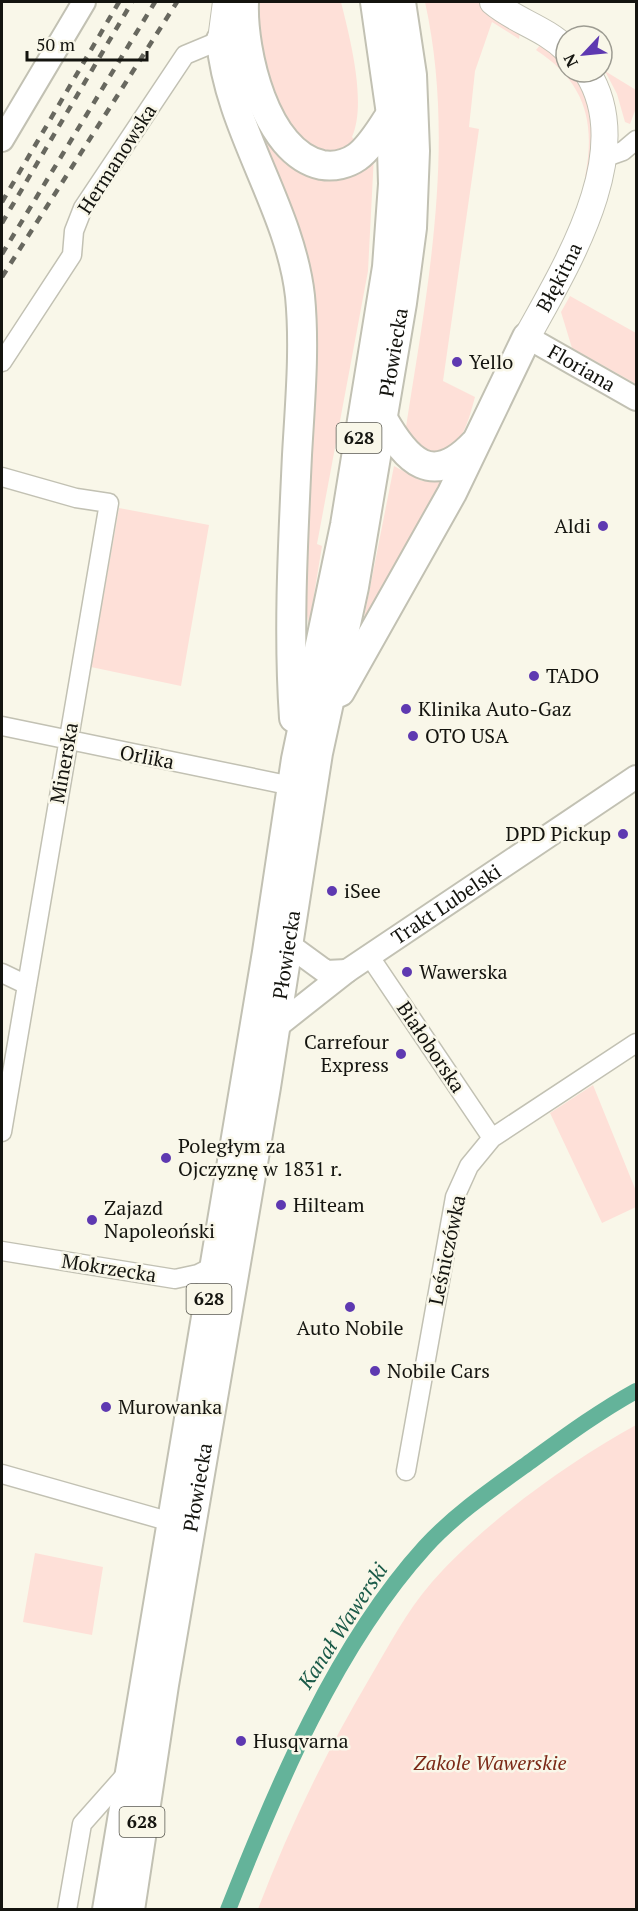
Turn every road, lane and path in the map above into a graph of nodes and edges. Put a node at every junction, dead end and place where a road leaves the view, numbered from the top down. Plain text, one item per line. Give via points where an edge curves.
1 (84, 2) edge
2 (226, 2) edge
3 (244, 2) edge
4 (375, 2) edge
5 (401, 2) edge
6 (493, 2) edge
7 (510, 2) edge
8 (529, 25) junction
9 (221, 40) junction
10 (554, 41) edge
11 (593, 84) edge
12 (391, 114) junction
13 (2, 140) edge
14 (636, 140) edge
15 (609, 156) junction
16 (527, 337) junction
17 (2, 362) edge
18 (636, 399) edge
19 (383, 419) junction
20 (479, 438) junction
21 (2, 477) edge
22 (326, 713) junction
23 (2, 726) edge
24 (68, 742) junction
25 (294, 772) junction
26 (636, 777) edge
27 (289, 945) junction
28 (370, 957) junction
29 (347, 971) junction
30 (2, 973) edge
31 (27, 985) junction
32 (276, 1027) junction
33 (636, 1043) edge
34 (2, 1132) edge
35 (492, 1138) junction
36 (2, 1251) edge
37 (214, 1266) junction
38 (406, 1470) dead end
39 (2, 1474) edge
40 (171, 1521) junction
41 (129, 1770) junction
42 (67, 1910) edge
43 (106, 1910) edge
44 (130, 1910) edge

1 - 13 street
2 - 9 main road
3 - 12 main road via 250,57 265,105 277,131 301,158 326,165 352,160 367,147
4 - 12 main road, Płowiecka / 628
5 - 19 main road, Płowiecka / 628 via 412,84 415,189
6 - 8 main road
7 - 8 main road
8 - 10 main road
9 - 17 street, Hermanowska via 185,55 83,208 74,231 72,255
9 - 25 main road via 228,79 284,232 300,295 302,341 292,643
11 - 15 main road, Błękitna via 607,114
12 - 25 main road, Płowiecka / 628 via 393,184 387,267 345,525
14 - 15 street
15 - 16 main road, Błękitna via 592,218
16 - 18 street, Floriana
16 - 20 main road
19 - 20 main road via 401,450 429,467 449,464
19 - 22 main road, Płowiecka / 628 via 354,587
20 - 22 main road via 422,549
21 - 24 street, Minerska via 66,496 109,503
22 - 27 main road, Płowiecka / 628
23 - 24 street, Orlika
24 - 25 street, Orlika
24 - 31 street, Minerska
25 - 37 main road, Płowiecka / 628
26 - 28 street, Trakt Lubelski
27 - 29 street via 326,972
27 - 32 main road, Płowiecka / 628
28 - 29 street, Trakt Lubelski
28 - 35 street, Białoborska
29 - 32 street, Trakt Lubelski
30 - 31 street
31 - 34 street, Minerska
32 - 44 main road, Płowiecka / 628 via 166,1673
33 - 35 street, Leśniczówka
35 - 38 street, Leśniczówka via 469,1166 455,1197
36 - 37 street, Mokrzecka via 175,1279
37 - 40 main road, Płowiecka / 628
39 - 40 street
40 - 41 main road, Płowiecka / 628
41 - 42 street via 82,1824
41 - 43 main road, Płowiecka / 628

